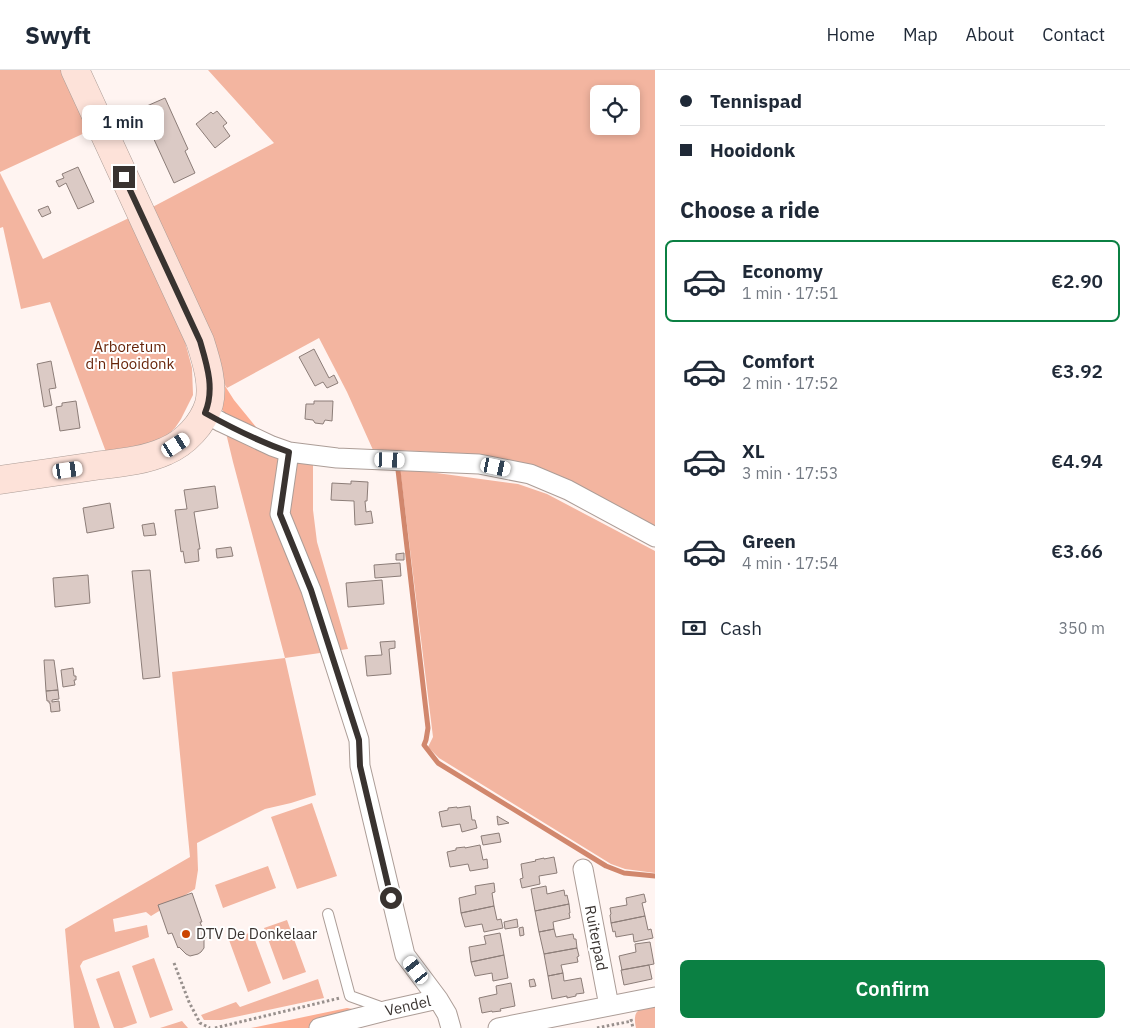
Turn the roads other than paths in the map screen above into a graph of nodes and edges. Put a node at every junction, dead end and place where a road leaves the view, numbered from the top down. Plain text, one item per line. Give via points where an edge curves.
1 (75, 70) edge
2 (205, 413) junction
3 (289, 452) junction
4 (0, 480) edge
5 (655, 538) edge
6 (583, 869) dead end
7 (328, 914) dead end
8 (655, 997) edge
9 (438, 1000) junction
10 (609, 1006) junction
11 (390, 1010) junction
12 (319, 1028) edge
13 (451, 1028) edge
14 (498, 1028) edge

1 - 2 street via 200,341 210,383
2 - 3 street
2 - 4 street via 186,439 167,451 143,459
3 - 5 street via 337,458 479,464 530,474 568,490
3 - 9 street via 280,514 311,590 359,740 360,766 405,955
6 - 10 street, Ruiterpad
7 - 11 lane via 350,996
8 - 10 street
9 - 11 street, Vendel
9 - 13 street
10 - 14 street
11 - 12 street, Vendel

